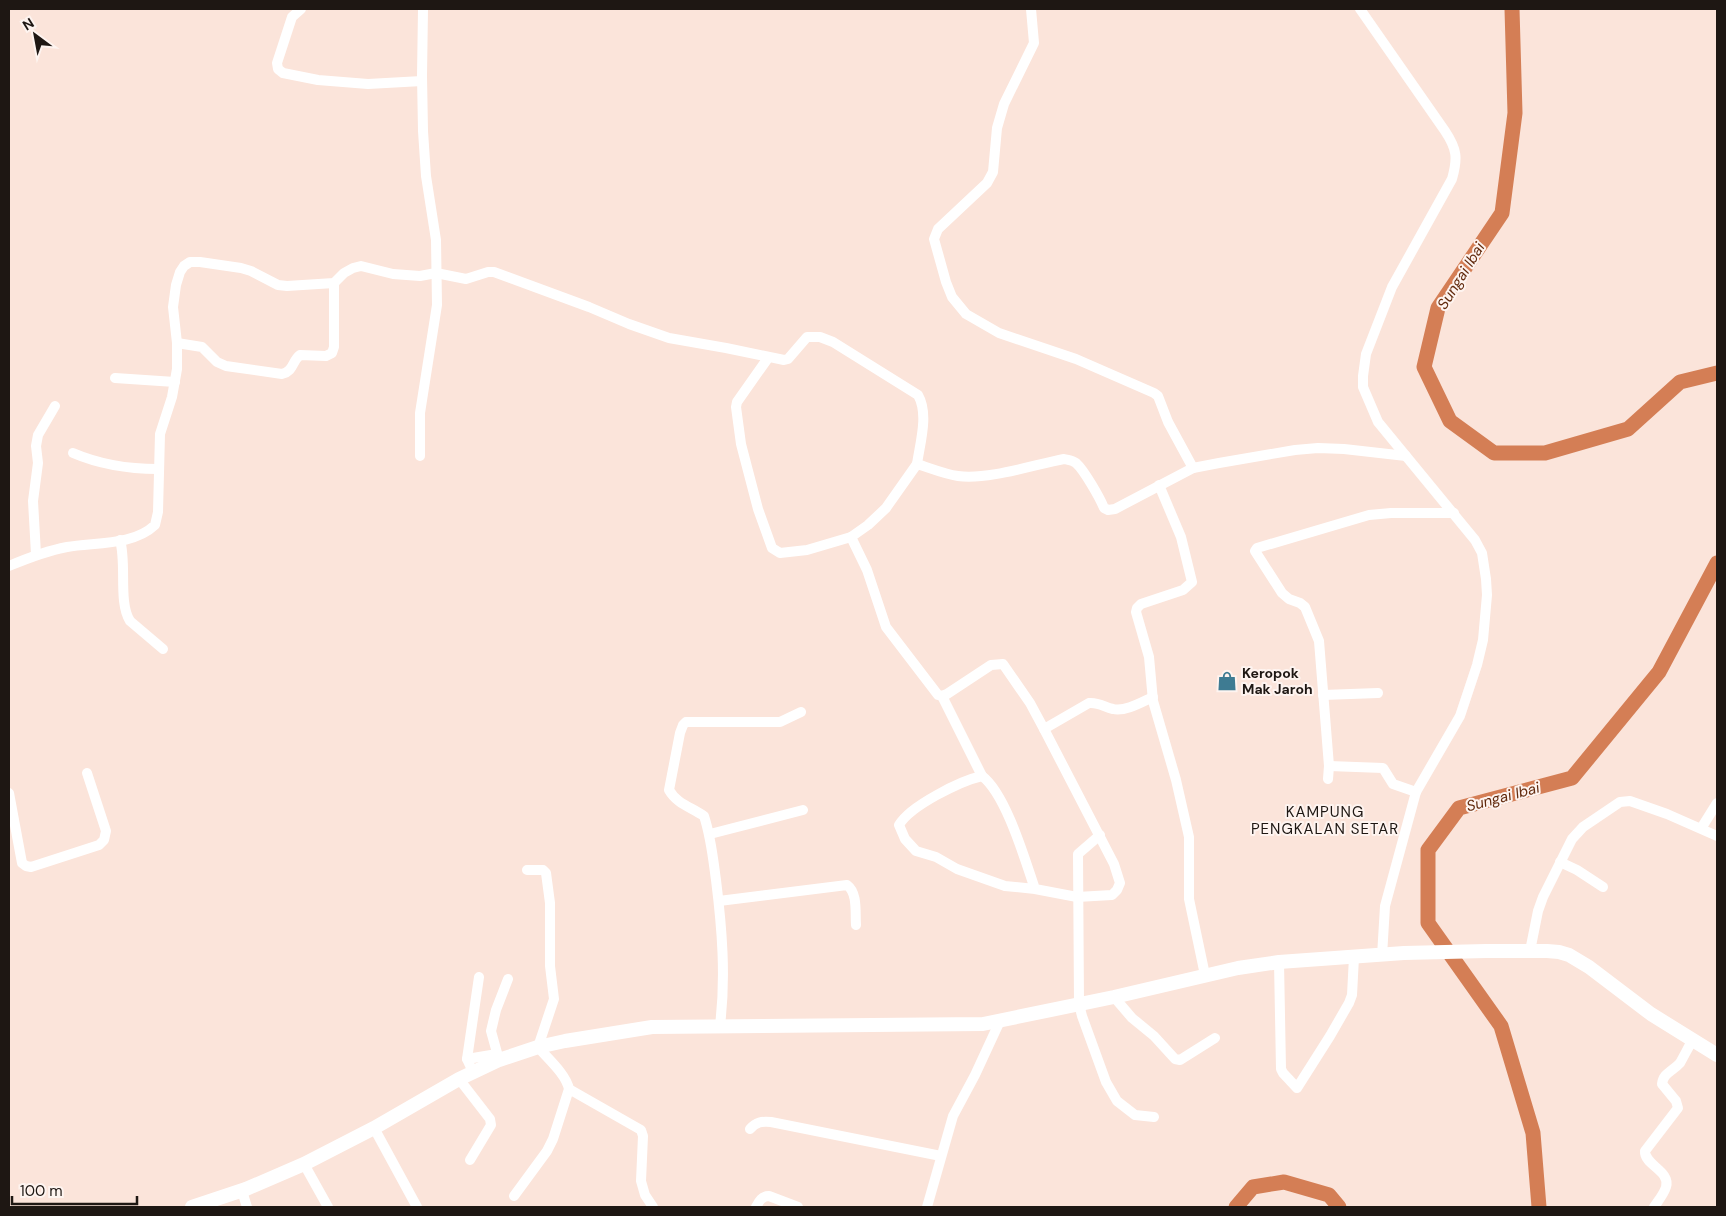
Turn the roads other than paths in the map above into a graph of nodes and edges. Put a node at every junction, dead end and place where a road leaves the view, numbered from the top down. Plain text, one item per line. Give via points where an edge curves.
1 (301, 9) edge
2 (424, 9) edge
3 (1031, 9) edge
4 (1360, 9) edge
5 (422, 81) junction
6 (436, 272) junction
7 (334, 283) junction
8 (177, 343) junction
9 (768, 358) junction
10 (115, 378) dead end
11 (175, 382) junction
12 (55, 406) dead end
13 (73, 453) dead end
14 (420, 456) dead end
15 (1406, 456) junction
16 (917, 464) junction
17 (1193, 468) junction
18 (158, 469) junction
19 (1159, 485) junction
20 (1454, 513) junction
21 (851, 537) junction
22 (120, 540) junction
23 (36, 554) junction
24 (9, 566) edge
25 (163, 649) dead end
26 (1378, 693) dead end
27 (1323, 695) junction
28 (942, 696) junction
29 (1153, 697) junction
30 (801, 712) dead end
31 (1044, 729) junction
32 (1330, 766) junction
33 (87, 773) dead end
34 (982, 776) junction
35 (1328, 779) dead end
36 (1416, 792) junction
37 (9, 793) edge
38 (1717, 803) edge
39 (803, 810) dead end
40 (1702, 828) junction
41 (710, 834) junction
42 (1100, 834) junction
43 (1717, 836) edge
44 (1560, 862) junction
45 (527, 870) dead end
46 (1603, 887) dead end
47 (1035, 889) junction
48 (1078, 897) junction
49 (719, 901) junction
50 (856, 926) dead end
51 (1530, 951) junction
52 (1354, 956) junction
53 (1382, 956) junction
54 (1279, 962) junction
55 (1205, 975) junction
56 (479, 977) dead end
57 (508, 979) dead end
58 (1114, 997) junction
59 (1079, 1004) junction
60 (1000, 1021) junction
61 (720, 1025) junction
62 (1215, 1038) dead end
63 (1692, 1040) junction
64 (538, 1047) junction
65 (1717, 1055) edge
66 (498, 1057) junction
67 (467, 1059) junction
68 (472, 1072) junction
69 (459, 1079) junction
70 (569, 1089) junction
71 (1154, 1117) dead end
72 (374, 1128) junction
73 (750, 1129) dead end
74 (941, 1156) junction
75 (470, 1160) dead end
76 (304, 1164) junction
77 (242, 1191) junction
78 (514, 1196) dead end
79 (192, 1207) edge
80 (247, 1207) edge
81 (328, 1207) edge
82 (417, 1207) edge
83 (653, 1207) edge
84 (756, 1207) edge
85 (798, 1207) edge
86 (927, 1207) edge
87 (1654, 1207) edge

1 - 5 street via 292,16 277,63 283,73 368,84
2 - 5 street
3 - 17 street via 1034,43 1004,104 997,128 992,176 938,229 934,239 946,282 952,297 966,314 993,330 1076,359 1158,396
4 - 15 street via 1445,131 1456,153 1452,179 1392,287 1366,354 1363,376 1366,398 1378,422
5 - 6 street via 425,164 436,240
6 - 7 street via 408,276 362,266 344,272
6 - 9 street via 466,279 494,272 669,338
6 - 14 street via 437,305 420,413
7 - 8 street via 278,285 241,268 190,262 180,272 173,307
7 - 8 street via 332,353 326,356 300,355 288,372 282,374 226,366 202,347
8 - 11 street
9 - 16 street via 788,359 807,337 820,336 918,395 922,404 922,422
9 - 21 street via 736,407 743,453 772,548 780,554
10 - 11 street
11 - 18 street via 162,426
12 - 23 street via 38,435 36,446
13 - 18 street via 102,464
15 - 17 street via 1318,448
15 - 20 street
16 - 19 street via 958,476 970,476 1070,460 1075,462 1108,510
16 - 21 street via 886,508
17 - 19 street
18 - 22 street via 155,525 141,534
19 - 29 street via 1181,537 1192,582 1183,590 1137,608
20 - 27 street via 1370,515 1257,548 1255,554 1279,589 1289,599 1302,604 1310,617 1319,641
20 - 36 street via 1482,553 1487,595 1483,640 1460,716
21 - 28 street via 867,570 886,627 932,688
22 - 23 street
22 - 25 street via 128,617
23 - 24 street
26 - 27 street
27 - 32 street
28 - 31 street via 991,665 1003,664
28 - 34 street
29 - 31 street via 1114,710 1095,702 1089,703
29 - 55 street via 1190,837 1189,899
30 - 41 street via 780,722 686,722 683,725 668,790 679,802 704,816
31 - 42 street
32 - 35 street
32 - 36 street via 1382,768 1393,784
33 - 37 street via 106,831 104,840 99,845 31,867 22,863
34 - 47 street via 1009,815
34 - 47 street via 944,792 903,818 899,825 905,839 916,851 970,874 1005,886
36 - 53 street via 1385,906
38 - 40 street
39 - 41 street
40 - 43 street
40 - 44 street via 1624,800 1577,832
41 - 49 street
42 - 48 street via 1078,854
42 - 48 street via 1120,882 1112,894
44 - 46 street
44 - 51 street via 1538,911
45 - 64 street via 546,873 549,897 554,999
47 - 48 street
48 - 59 street
49 - 50 street via 847,885 852,888 854,896
49 - 61 street via 724,985
51 - 53 main road
51 - 63 main road via 1560,952 1580,960 1651,1014
52 - 53 main road
52 - 54 main road
52 - 54 street via 1349,1002 1297,1088 1281,1069
54 - 55 main road
55 - 58 main road
56 - 67 street
57 - 66 street via 491,1031
58 - 59 main road
58 - 62 street via 1175,1060
59 - 60 main road
59 - 71 street via 1111,1093 1135,1115
60 - 61 main road via 973,1025
60 - 74 street via 953,1116
61 - 64 main road via 652,1027
63 - 65 main road
63 - 87 street via 1680,1062 1662,1082 1678,1108 1645,1151 1646,1157 1667,1183
64 - 66 main road
64 - 70 street via 563,1076
66 - 67 street
66 - 68 main road
67 - 68 street
68 - 69 main road
69 - 72 main road
69 - 75 street via 490,1118 491,1125
70 - 78 street via 547,1151
70 - 83 street via 640,1130 643,1136 642,1187
72 - 76 main road
72 - 82 street
73 - 74 street via 762,1121 771,1122
74 - 86 street
76 - 77 main road
76 - 81 street
77 - 79 main road
77 - 80 street
84 - 85 street via 760,1200 769,1196

